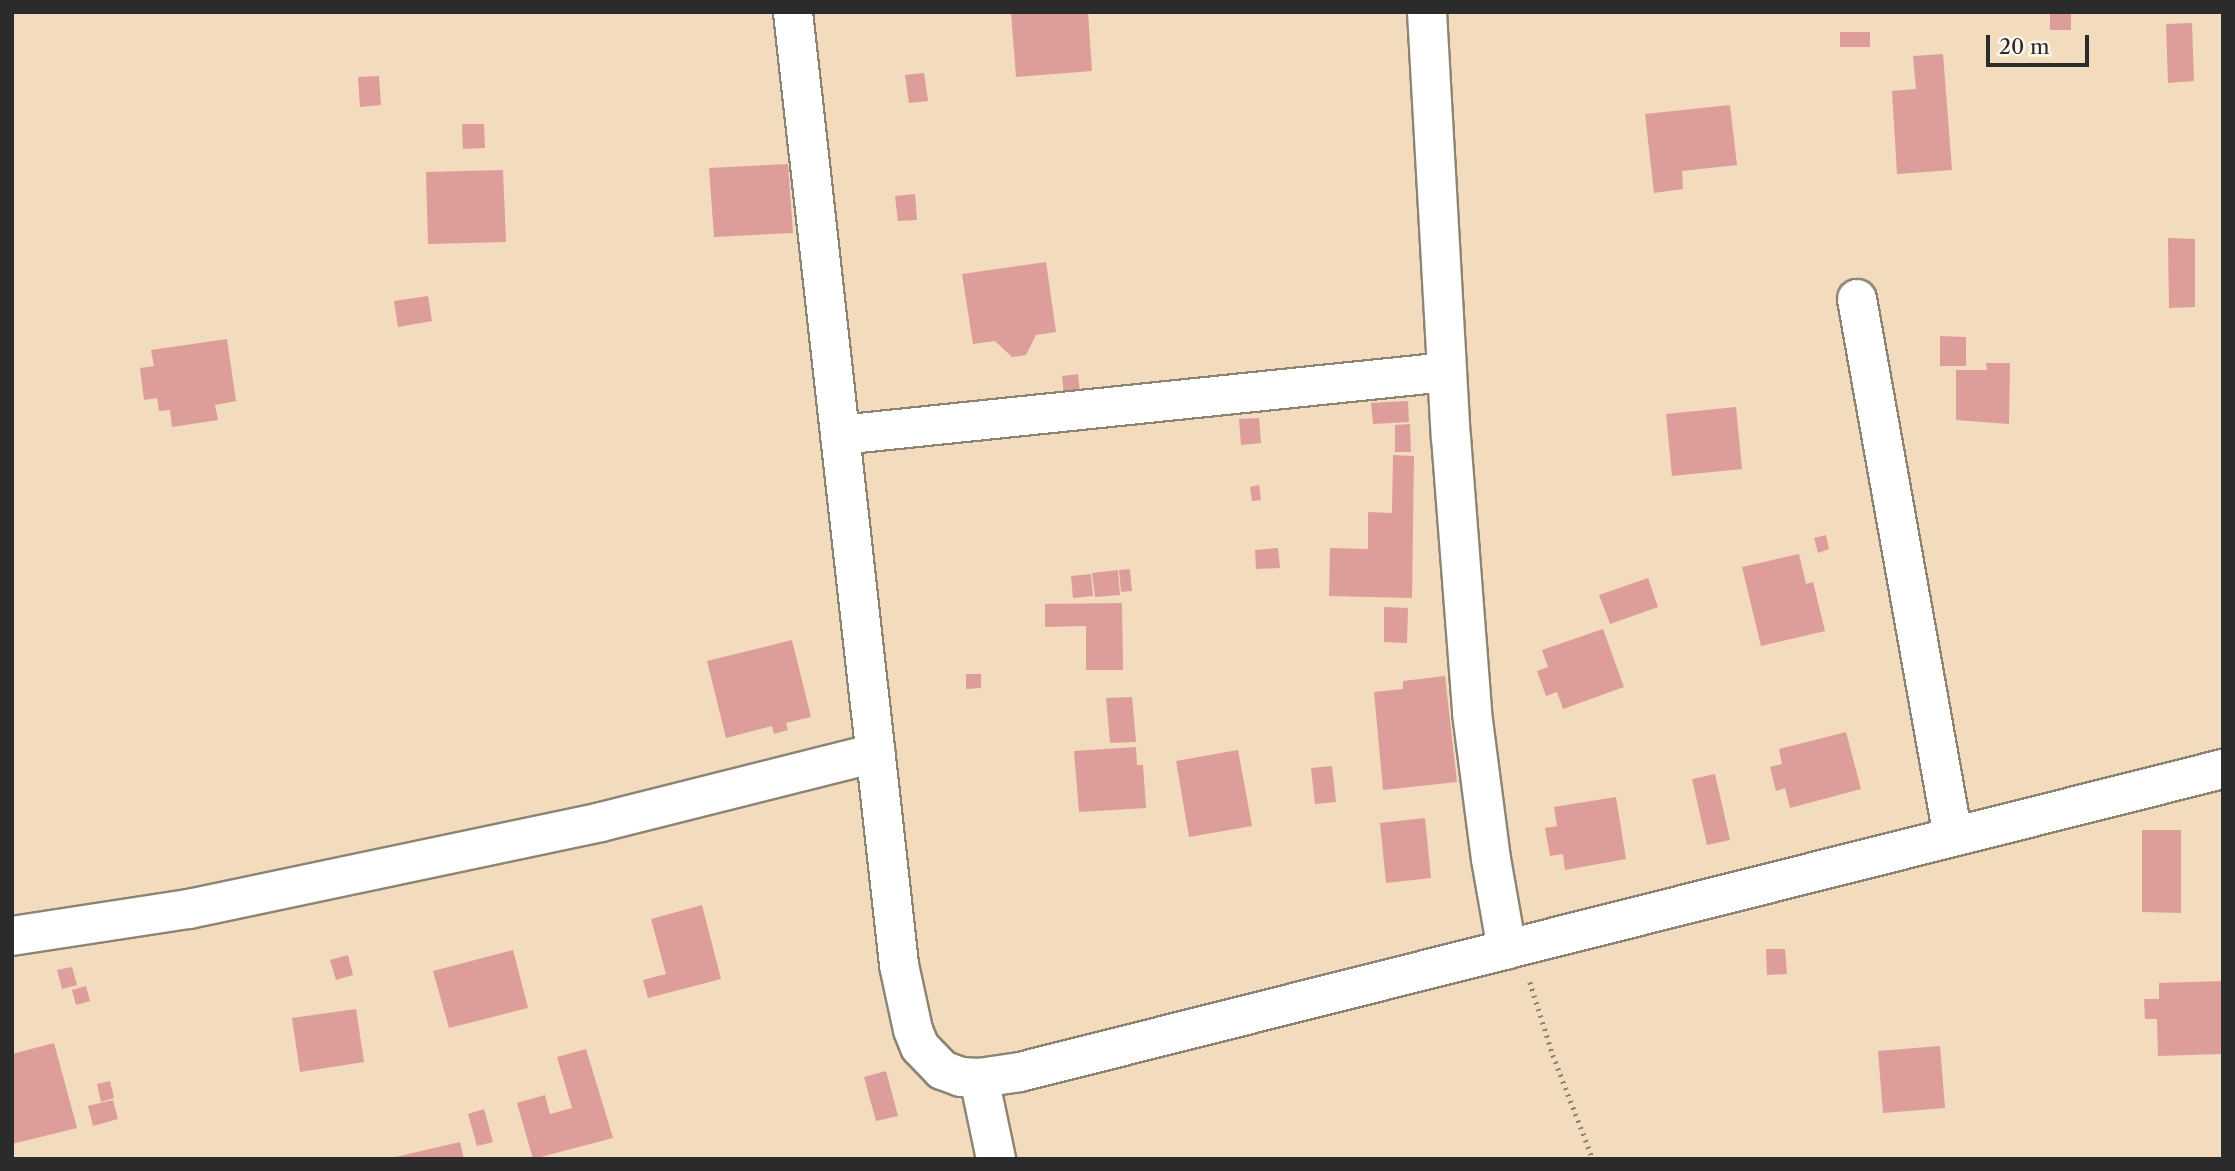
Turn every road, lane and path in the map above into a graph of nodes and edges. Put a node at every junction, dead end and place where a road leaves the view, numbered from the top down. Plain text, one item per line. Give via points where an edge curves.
1 (793, 12) edge
2 (1427, 12) edge
3 (1857, 299) dead end
4 (1447, 372) junction
5 (840, 435) junction
6 (875, 753) junction
7 (2223, 769) edge
8 (1954, 837) junction
9 (12, 936) edge
10 (1514, 949) junction
11 (979, 1078) junction
12 (996, 1159) edge
13 (1593, 1159) edge

1 - 5 street
2 - 4 street
3 - 8 street
4 - 5 street
4 - 10 street via 1472,713 1491,859
5 - 6 street
6 - 9 street via 601,822 189,909
6 - 11 street via 899,965 913,1030 925,1054 942,1070
7 - 8 street
8 - 10 street
10 - 11 street via 1020,1072
10 - 13 path
11 - 12 street

